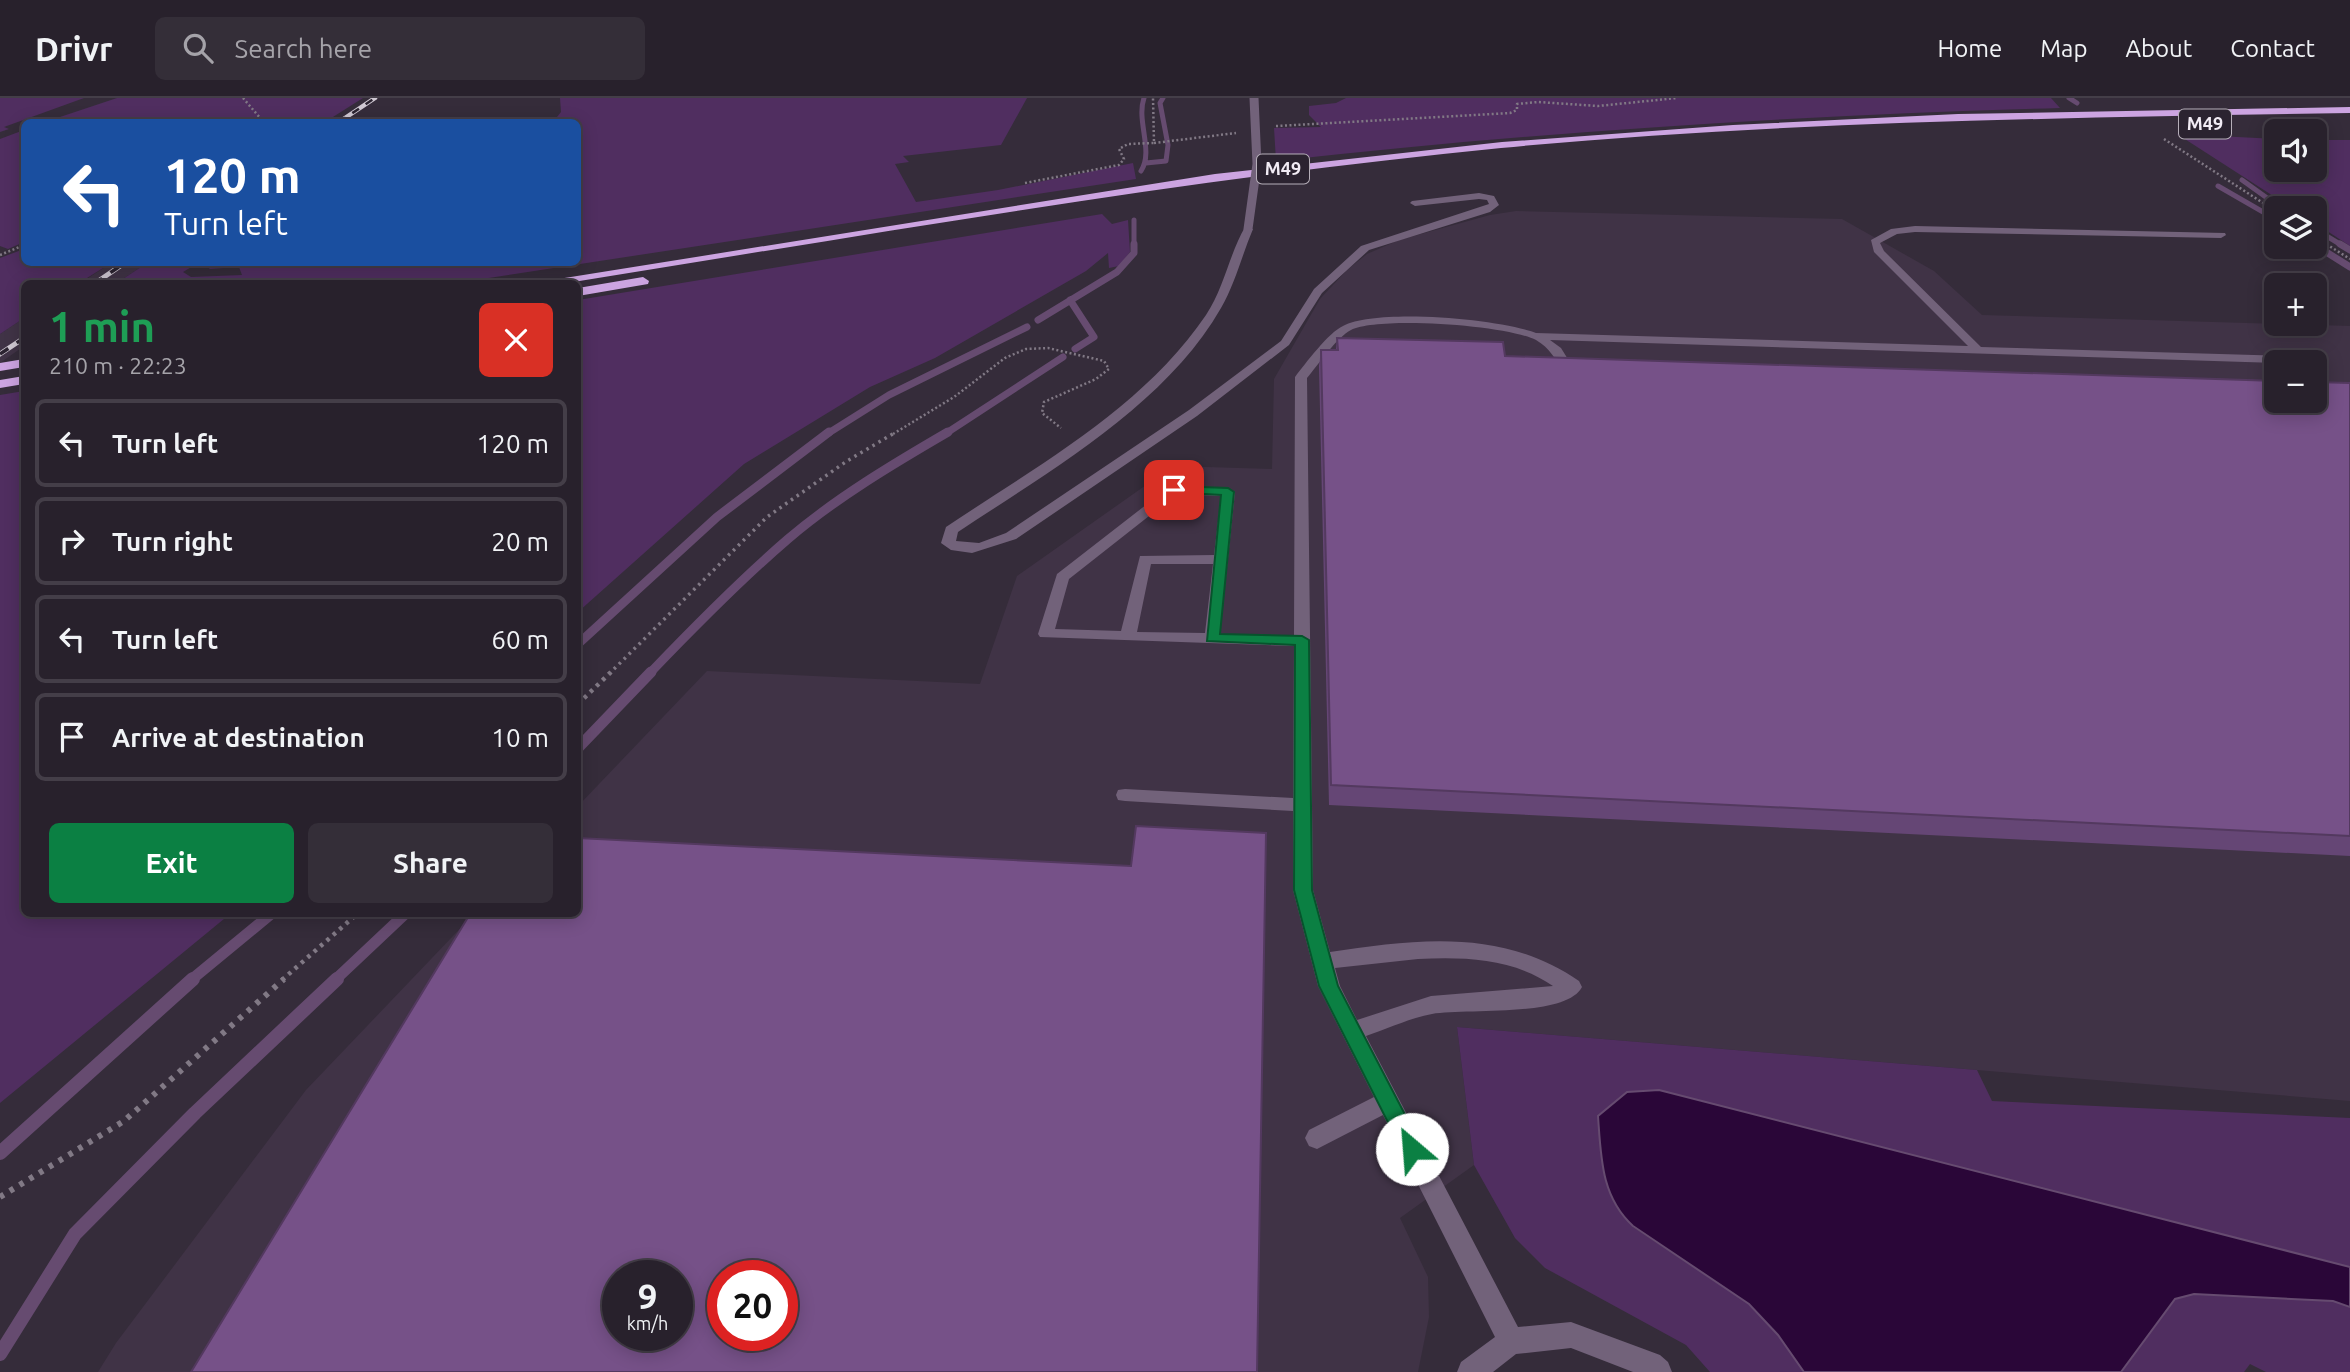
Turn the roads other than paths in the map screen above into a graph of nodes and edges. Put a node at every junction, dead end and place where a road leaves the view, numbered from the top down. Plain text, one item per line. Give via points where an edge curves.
1 (1254, 98) edge
2 (2350, 110) edge
3 (2350, 122) edge
4 (1415, 203) dead end
5 (1029, 219) dead end
6 (2221, 235) dead end
7 (660, 278) dead end
8 (558, 280) edge
9 (581, 291) edge
10 (1531, 336) junction
11 (1978, 350) junction
12 (2264, 359) edge
13 (21, 364) edge
14 (0, 367) edge
15 (1568, 369) edge
16 (21, 380) edge
17 (0, 384) edge
18 (1221, 560) junction
19 (1128, 636) junction
20 (1212, 638) junction
21 (1302, 640) junction
22 (1125, 795) dead end
23 (1302, 805) junction
24 (1322, 961) junction
25 (1352, 1031) junction
26 (1388, 1101) junction
27 (1317, 1138) dead end
28 (1511, 1341) junction
29 (1471, 1372) edge
30 (1658, 1372) edge

1 - 4 street, bridge via 1260,148 1256,195 1248,229 1211,316 1167,369 1085,437 951,530 947,543 961,550 978,549 1011,536 1193,413 1285,343 1318,291 1365,248 1494,205 1491,198 1479,196
2 - 8 highway, M49 via 1958,117 1502,145 1214,177
3 - 5 highway, M49 via 1961,128 1744,138 1510,156 1221,189
6 - 11 street via 1915,229 1882,235 1875,242 1879,251
7 - 9 highway
10 - 11 street
10 - 15 street via 1556,350
10 - 21 street via 1488,323 1363,323 1344,329 1301,377
11 - 12 street
13 - 14 highway
16 - 17 highway
18 - 19 street via 1145,559
18 - 19 street via 1228,492 1174,490 1062,577 1046,634
18 - 20 street
19 - 20 street
20 - 21 street
21 - 23 street
22 - 23 street
23 - 24 street via 1303,890
24 - 25 street
24 - 25 street via 1393,951 1450,950 1516,958 1571,987 1551,996 1431,1005
25 - 26 street
26 - 27 street
26 - 28 street
28 - 29 street
28 - 30 street via 1571,1335

